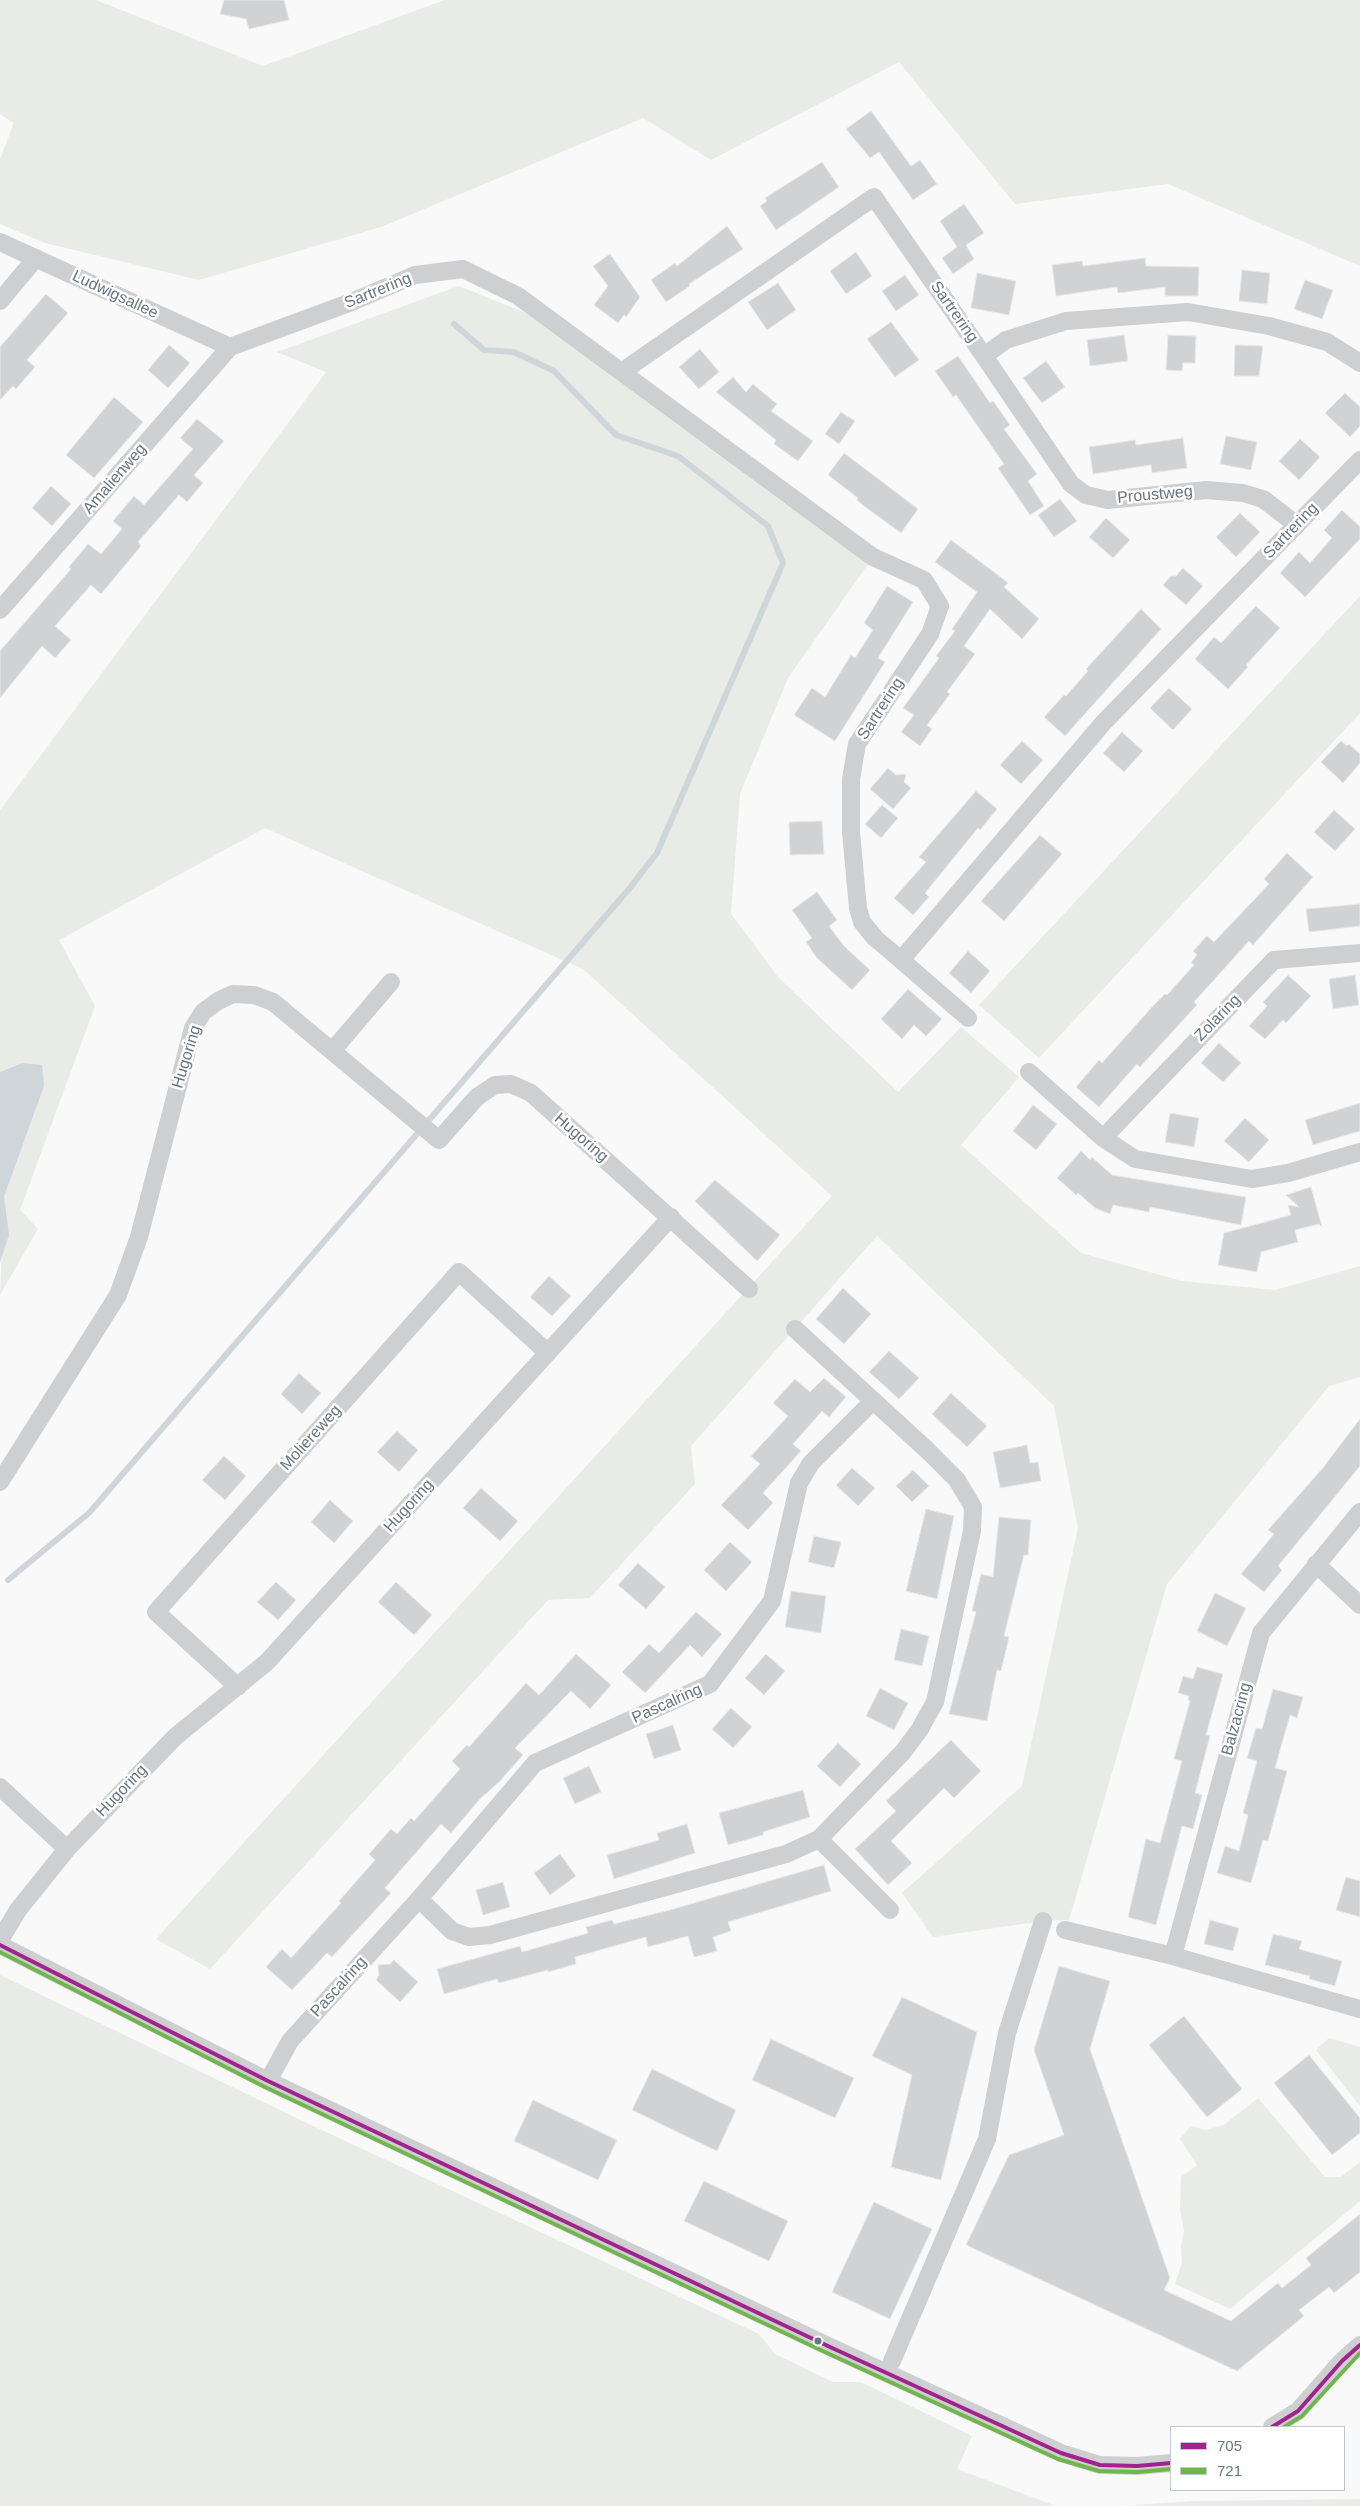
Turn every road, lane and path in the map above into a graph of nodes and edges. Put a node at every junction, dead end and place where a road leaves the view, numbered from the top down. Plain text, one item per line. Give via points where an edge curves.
1 (0, 242) edge
2 (36, 258) junction
3 (0, 301) edge
4 (230, 347) junction
5 (984, 356) junction
6 (1360, 363) edge
7 (623, 371) junction
8 (1360, 460) edge
9 (1297, 525) junction
10 (0, 610) edge
11 (1360, 953) edge
12 (902, 960) junction
13 (391, 982) dead end
14 (968, 1018) dead end
15 (332, 1050) junction
16 (1029, 1072) dead end
17 (1103, 1138) junction
18 (1360, 1152) edge
19 (671, 1217) junction
20 (749, 1289) dead end
21 (795, 1329) dead end
22 (548, 1353) junction
23 (872, 1401) junction
24 (0, 1482) edge
25 (1360, 1512) edge
26 (1316, 1564) junction
27 (1360, 1605) edge
28 (238, 1687) junction
29 (0, 1787) edge
30 (819, 1839) junction
31 (67, 1848) junction
32 (419, 1899) junction
33 (890, 1910) dead end
34 (1043, 1921) dead end
35 (1065, 1930) dead end
36 (0, 1940) edge
37 (0, 1945) edge
38 (1173, 1956) junction
39 (1360, 2007) edge
40 (268, 2081) junction
41 (1360, 2345) edge
42 (892, 2361) dead end
43 (1274, 2426) edge
44 (1170, 2463) edge

1 - 2 street, Ludwigsallee
2 - 3 street
2 - 4 street, Ludwigsallee
4 - 7 street, Sartrering via 415,275 463,269 518,296
4 - 10 street, Amalienweg
5 - 6 street, Sartrering via 1006,340 1066,322 1188,312 1269,326 1327,342
5 - 7 street, Sartrering via 874,197
5 - 9 street, Proustweg via 1071,484 1086,495 1108,500 1206,490 1243,493 1263,499
7 - 12 street, Sartrering via 873,557 924,580 940,606 930,634 857,744 851,779 851,832 858,908 862,922 875,938
8 - 9 street, Sartrering
9 - 12 street, Sartrering via 1104,722
11 - 17 street, Zolaring via 1274,960
12 - 14 street, Sartrering
13 - 15 street
15 - 19 street, Hugoring via 439,1140 477,1097 495,1085 511,1084 531,1093
15 - 24 street, Hugoring via 273,1002 254,995 234,994 203,1012 193,1028 139,1237 118,1295
16 - 17 street
17 - 18 street via 1135,1159 1252,1179 1288,1173
19 - 20 street
19 - 22 street, Hugoring
21 - 23 street
22 - 28 street, Hugoring via 274,1655
22 - 28 street, Moliereweg via 459,1272 156,1612
23 - 30 street via 957,1480 973,1507 972,1531 934,1702 903,1752
23 - 32 street, Pascalring via 811,1463 799,1483 772,1601 710,1684 535,1763
25 - 26 street, Balzacring
26 - 27 street
26 - 38 street, Balzacring via 1261,1633
28 - 31 street, Hugoring via 174,1737
29 - 31 street
30 - 32 street via 786,1854 490,1935 469,1937 452,1932
30 - 33 street
31 - 36 street, Hugoring via 18,1910
32 - 40 street, Pascalring via 290,2041
34 - 42 street via 1007,2033 987,2139
35 - 38 street
37 - 40 street
38 - 39 street
40 - 44 street via 1061,2453 1100,2465
41 - 43 street via 1298,2411

